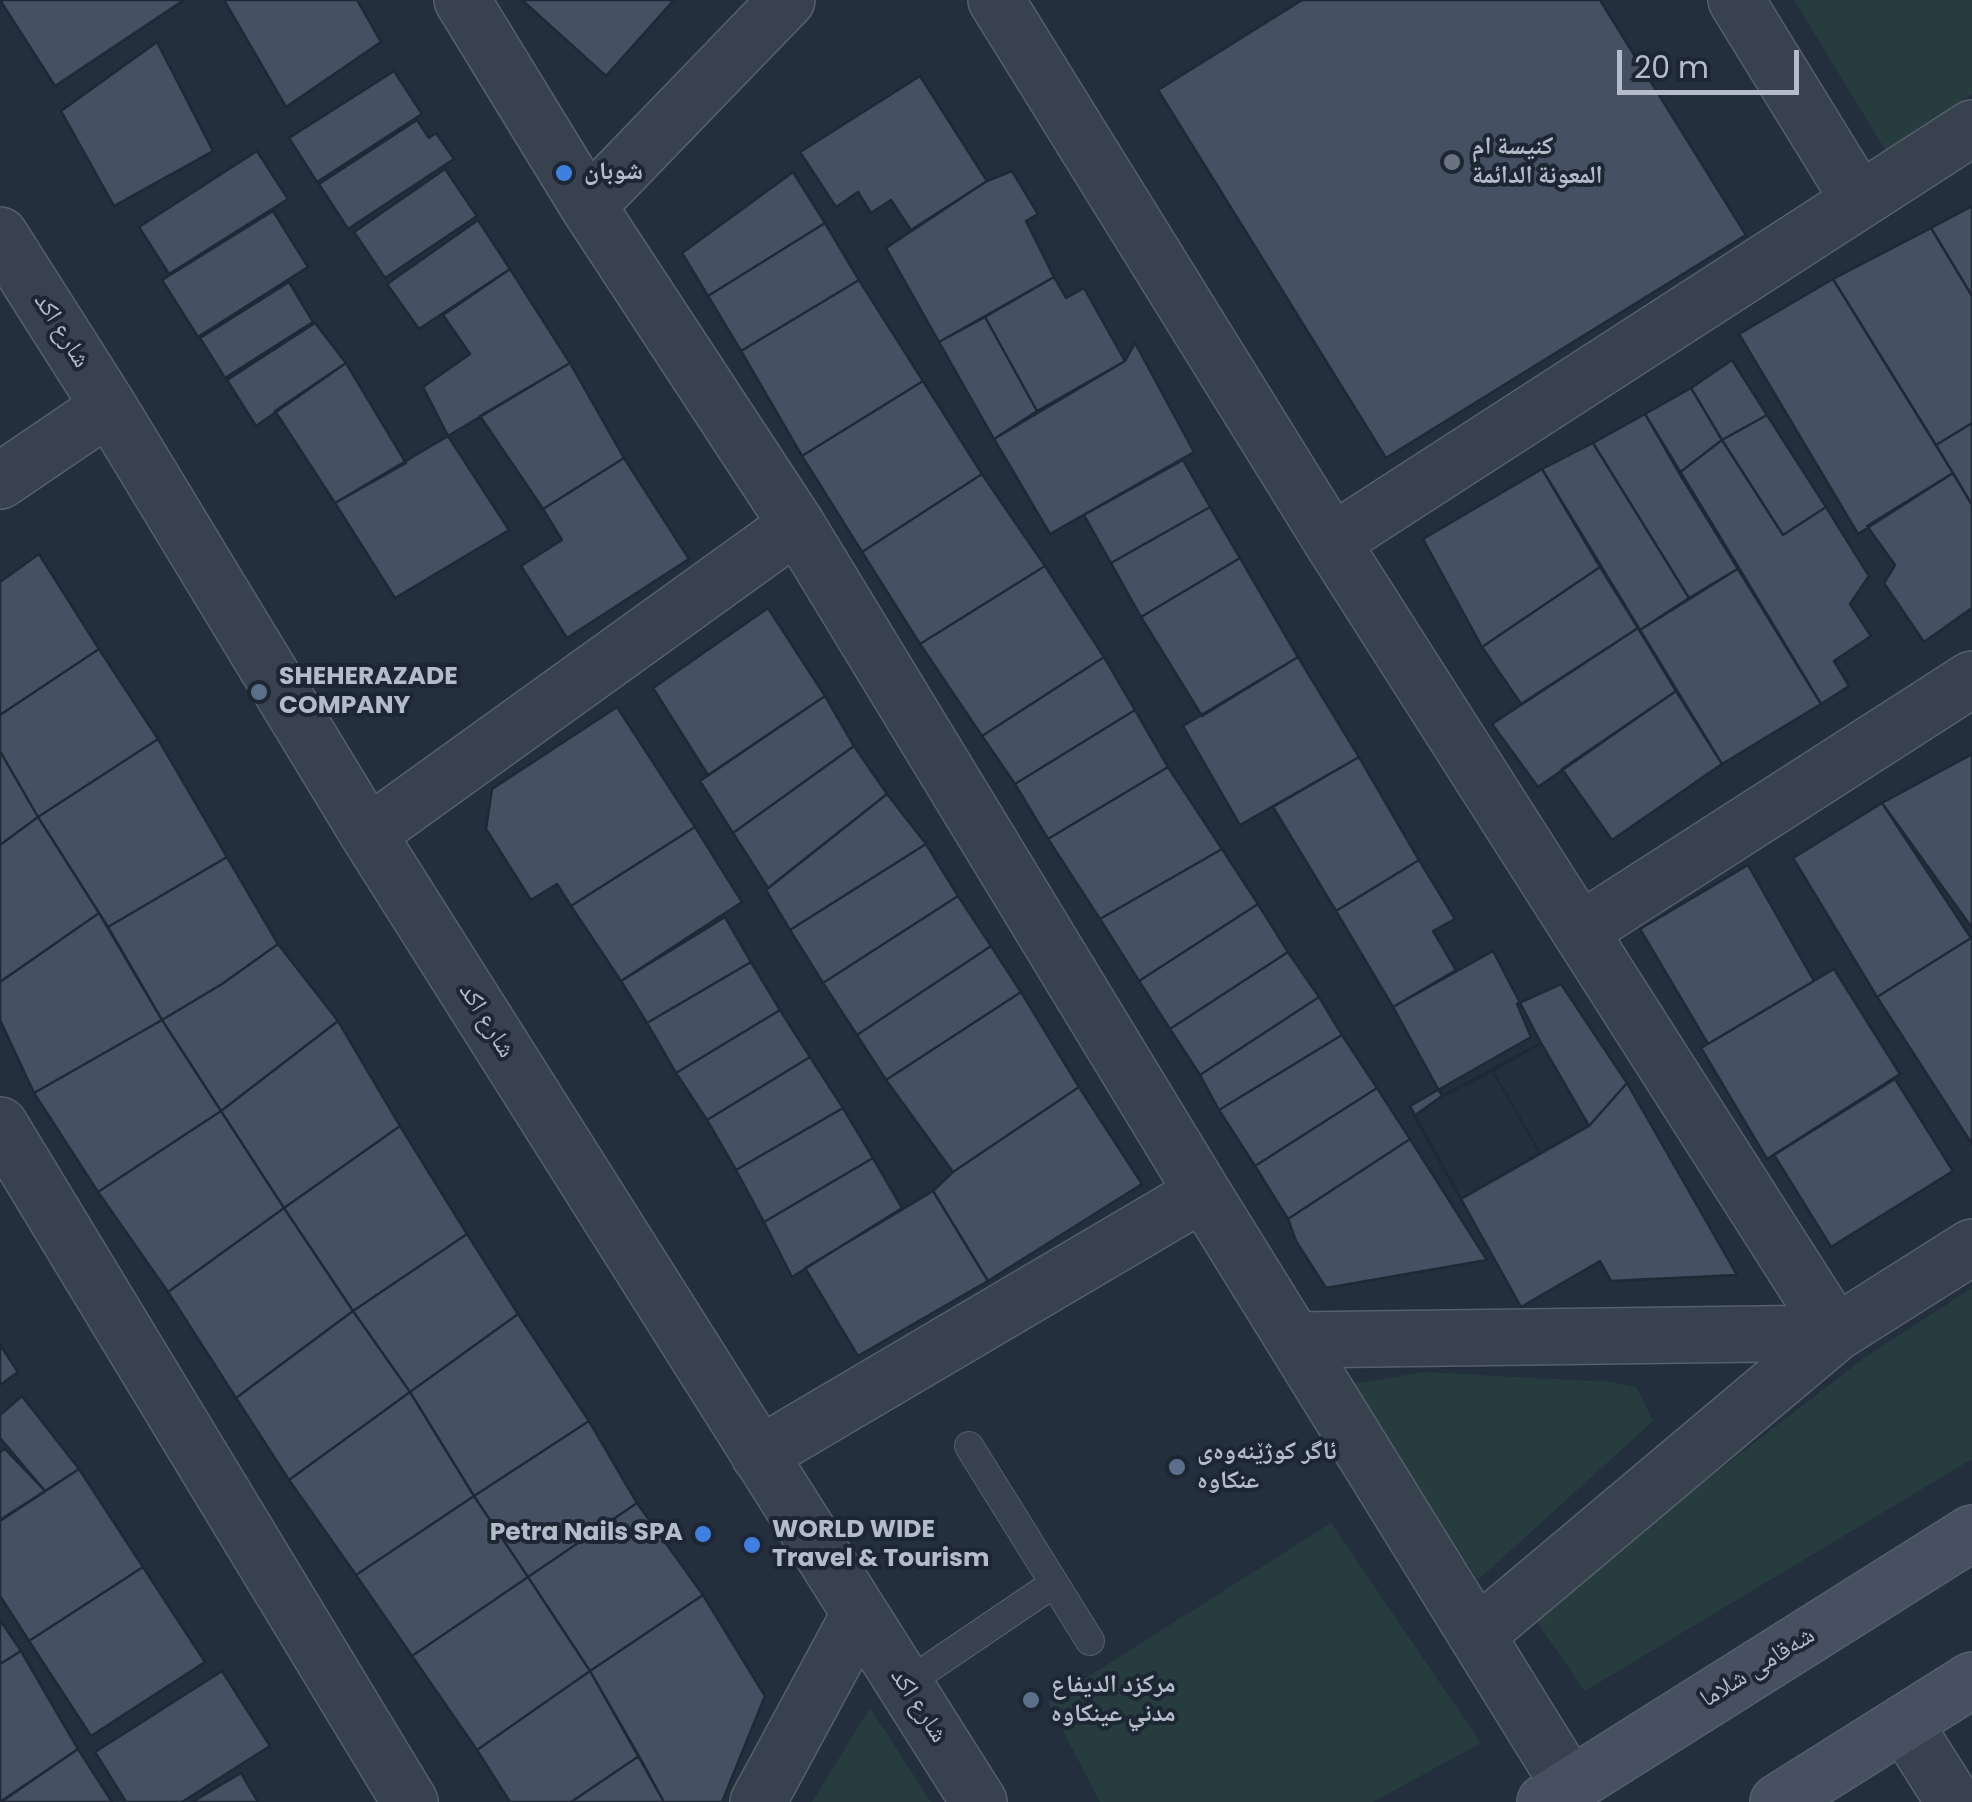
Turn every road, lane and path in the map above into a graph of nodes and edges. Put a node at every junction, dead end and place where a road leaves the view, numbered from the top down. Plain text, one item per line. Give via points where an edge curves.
1 (462, 0) edge
2 (788, 0) edge
3 (996, 0) edge
4 (1736, 0) edge
5 (1972, 128) edge
6 (1860, 200) junction
7 (588, 206) junction
8 (0, 235) edge
9 (109, 407) junction
10 (0, 480) edge
11 (798, 525) junction
12 (1332, 542) junction
13 (1972, 679) edge
14 (368, 834) junction
15 (1580, 931) junction
16 (0, 1125) edge
17 (1203, 1193) junction
18 (1972, 1247) edge
19 (1836, 1333) junction
20 (1296, 1340) junction
21 (968, 1446) dead end
22 (759, 1455) junction
23 (1972, 1534) edge
24 (1054, 1584) junction
25 (860, 1615) junction
26 (1477, 1635) junction
27 (1090, 1642) dead end
28 (1972, 1680) edge
29 (904, 1685) junction
30 (1904, 1723) junction
31 (1558, 1794) edge
32 (410, 1802) edge
33 (758, 1802) edge
34 (979, 1802) edge
35 (1778, 1802) edge
36 (1954, 1802) edge

1 - 7 street
2 - 7 street
3 - 12 street
4 - 6 street
5 - 6 street
6 - 12 street
7 - 11 street
8 - 9 street, شارع اكد
9 - 10 street
9 - 14 street, شارع اكد
11 - 14 street
11 - 17 street
12 - 15 street
13 - 15 street
14 - 22 street, شارع اكد
15 - 19 street
16 - 32 street
17 - 20 street
17 - 22 street
18 - 19 street
19 - 20 street
19 - 26 street
20 - 26 street
21 - 24 lane
22 - 25 street, شارع اكد
23 - 31 main road, شەقامی شلاما
24 - 27 lane
24 - 29 lane
25 - 29 street, شارع اكد
25 - 33 street
26 - 31 street
28 - 30 main road
29 - 34 street, شارع اكد
30 - 35 main road
30 - 36 street

